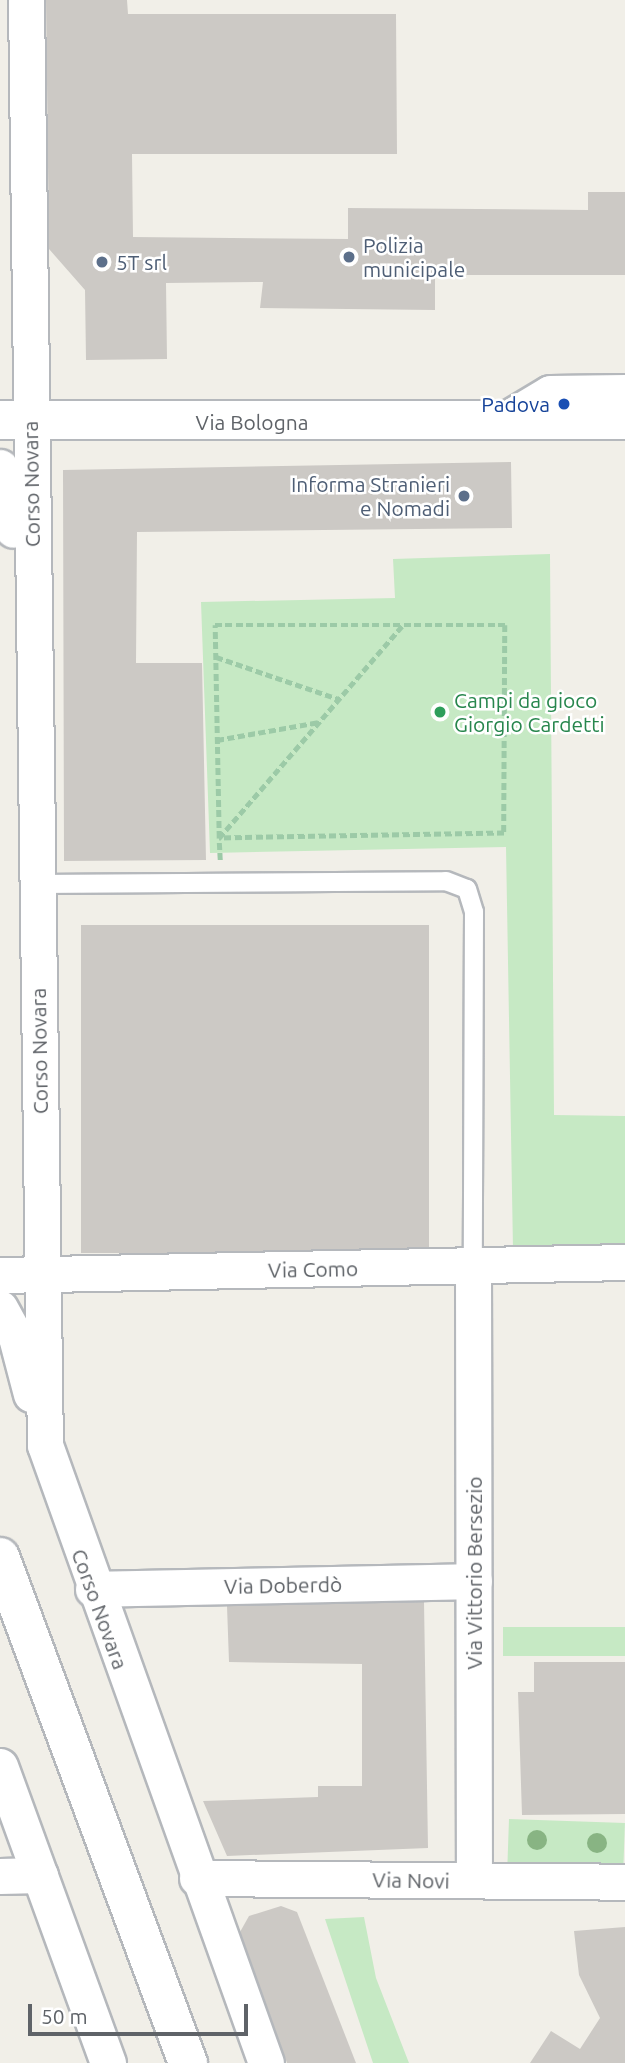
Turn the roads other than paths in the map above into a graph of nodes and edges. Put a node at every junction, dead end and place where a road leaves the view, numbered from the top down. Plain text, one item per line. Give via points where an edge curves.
1 (26, 0) edge
2 (625, 391) edge
3 (505, 420) junction
4 (625, 420) edge
5 (15, 421) edge
6 (0, 467) edge
7 (33, 608) junction
8 (37, 884) junction
9 (625, 1262) edge
10 (473, 1266) junction
11 (42, 1274) junction
12 (0, 1275) edge
13 (0, 1308) edge
14 (45, 1445) junction
15 (0, 1557) edge
16 (474, 1581) junction
17 (93, 1589) junction
18 (0, 1766) edge
19 (40, 1875) junction
20 (0, 1876) edge
21 (197, 1878) junction
22 (474, 1880) junction
23 (625, 1882) edge
24 (108, 2063) edge
25 (188, 2063) edge
26 (266, 2063) edge

1 - 5 street, Corso Novara
2 - 3 street via 550,393
3 - 4 main road, Via Bologna
3 - 5 main road, Via Bologna
5 - 7 street, Corso Novara
6 - 7 street
7 - 8 street, Corso Novara
8 - 10 lane via 446,881 467,889 474,912
8 - 11 street, Corso Novara
9 - 10 street, Via Como
10 - 11 street, Via Como
10 - 16 street, Via Vittorio Bersezio
11 - 12 street, Via Como
11 - 14 street, Corso Novara
13 - 14 street via 16,1337
14 - 17 street, Corso Novara
15 - 25 main road
16 - 17 street, Via Doberdò
16 - 22 street, Via Vittorio Bersezio
17 - 21 street, Corso Novara
18 - 19 street
19 - 20 street
19 - 24 street
21 - 22 street, Via Novi
21 - 26 street, Corso Novara
22 - 23 street, Via Novi

